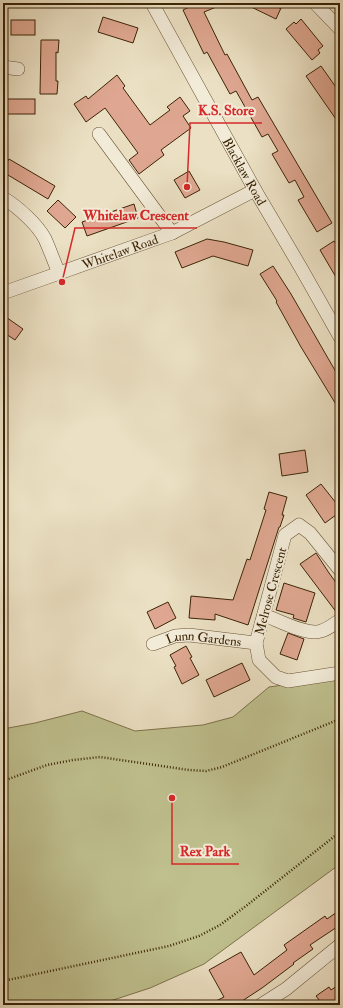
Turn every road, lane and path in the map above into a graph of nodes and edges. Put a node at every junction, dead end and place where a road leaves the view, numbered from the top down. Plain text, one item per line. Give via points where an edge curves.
1 (152, 3) edge
2 (316, 3) edge
3 (340, 30) edge
4 (3, 68) edge
5 (18, 69) dead end
6 (99, 134) dead end
7 (255, 190) junction
8 (3, 198) edge
9 (172, 233) junction
10 (59, 273) junction
11 (3, 293) edge
12 (340, 337) edge
13 (340, 570) edge
14 (264, 615) junction
15 (340, 620) edge
16 (256, 643) junction
17 (153, 644) dead end
18 (340, 673) edge
19 (340, 719) edge
20 (3, 781) edge
21 (340, 826) edge
22 (339, 832) edge
23 (340, 837) edge
24 (340, 945) edge
25 (3, 981) edge
26 (263, 1004) edge

1 - 7 street, Blacklaw Road
2 - 3 street
4 - 5 street
6 - 9 street
7 - 9 street, Whitelaw Road
7 - 12 street, Blacklaw Road
8 - 10 street via 27,217 44,238
9 - 10 street, Whitelaw Road
10 - 11 street, Whitelaw Road
13 - 14 street, Melrose Crescent via 310,533 299,525 285,536
14 - 15 street via 307,632 319,632
14 - 16 street, Melrose Crescent
16 - 17 street, Lunn Gardens via 175,636
16 - 18 street, Melrose Crescent via 259,660 276,677 288,681
19 - 20 path via 222,767 206,771 100,757 47,765
21 - 22 path
22 - 23 path
22 - 25 path via 241,910 199,936 169,946
24 - 26 street via 286,989

